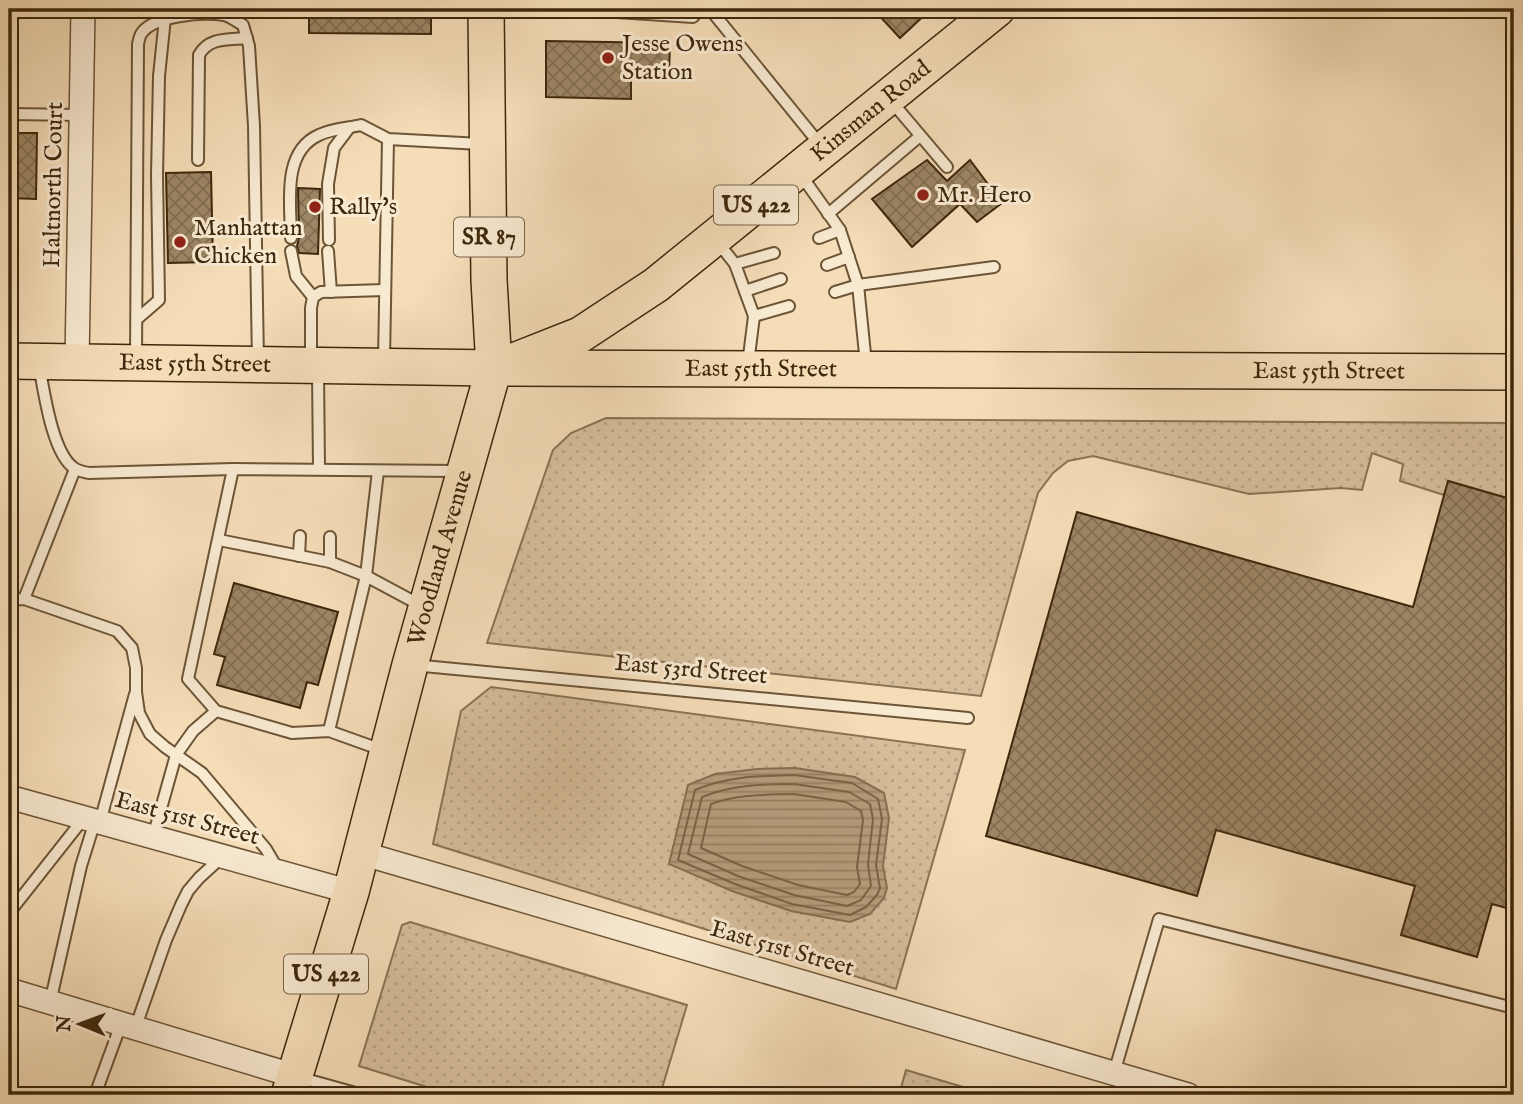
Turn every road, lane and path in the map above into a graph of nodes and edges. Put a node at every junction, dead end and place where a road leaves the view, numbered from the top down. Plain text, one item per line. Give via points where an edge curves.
1 (83, 9) edge
2 (486, 9) edge
3 (570, 9) edge
4 (700, 9) edge
5 (710, 9) edge
6 (987, 13) edge
7 (165, 19) junction
8 (247, 38) junction
9 (888, 98) junction
10 (9, 114) edge
11 (82, 115) junction
12 (349, 128) junction
13 (920, 136) junction
14 (387, 139) junction
15 (488, 144) junction
16 (811, 159) junction
17 (198, 160) dead end
18 (947, 167) dead end
19 (828, 214) junction
20 (840, 230) junction
21 (291, 238) dead end
22 (819, 238) dead end
23 (291, 251) dead end
24 (724, 251) junction
25 (774, 253) dead end
26 (849, 257) junction
27 (827, 265) dead end
28 (994, 267) dead end
29 (781, 279) dead end
30 (858, 285) junction
31 (384, 290) junction
32 (745, 291) junction
33 (331, 292) junction
34 (835, 292) dead end
35 (313, 297) junction
36 (789, 306) dead end
37 (754, 316) junction
38 (137, 319) junction
39 (23, 361) edge
40 (78, 362) junction
41 (136, 363) junction
42 (258, 365) junction
43 (315, 365) junction
44 (384, 367) junction
45 (494, 368) junction
46 (747, 369) junction
47 (867, 370) junction
48 (1514, 372) edge
49 (75, 469) junction
50 (233, 469) junction
51 (301, 469) junction
52 (325, 469) junction
53 (378, 471) junction
54 (465, 471) junction
55 (301, 483) dead end
56 (330, 484) dead end
57 (300, 536) dead end
58 (330, 537) dead end
59 (219, 540) junction
60 (299, 556) junction
61 (330, 562) junction
62 (366, 576) junction
63 (24, 599) junction
64 (9, 600) edge
65 (426, 609) junction
66 (410, 665) junction
67 (136, 692) junction
68 (216, 711) junction
69 (968, 718) dead end
70 (329, 731) junction
71 (388, 752) junction
72 (176, 755) junction
73 (9, 797) edge
74 (93, 820) junction
75 (153, 837) junction
76 (361, 853) junction
77 (223, 856) junction
78 (275, 871) junction
79 (352, 892) junction
80 (9, 913) edge
81 (9, 990) edge
82 (50, 1003) junction
83 (1514, 1008) edge
84 (128, 1026) junction
85 (1114, 1073) junction
86 (292, 1086) edge
87 (95, 1095) edge
88 (363, 1095) edge
89 (1188, 1095) edge

1 - 11 street, Haltnorth Court
2 - 15 main road, Woodland Avenue / SR 87
3 - 4 lane via 693,17
5 - 16 lane
6 - 9 main road, Kinsman Road / US 422
7 - 8 lane via 226,15 243,25
7 - 38 lane via 159,76 159,300
7 - 38 lane via 140,34 138,44
8 - 17 lane via 215,41 199,55
8 - 42 lane via 254,125
9 - 13 lane
9 - 16 main road, Kinsman Road / US 422
10 - 11 lane
11 - 40 street, Haltnorth Court
12 - 14 lane via 361,125
12 - 21 lane via 320,134 304,145 296,160 290,181
12 - 33 lane via 334,148 328,184
13 - 18 lane
13 - 19 lane
14 - 15 lane
14 - 31 lane
15 - 45 main road, Woodland Avenue / SR 87
16 - 19 lane
16 - 24 main road, Kinsman Road / US 422
19 - 20 lane
20 - 22 lane
20 - 26 lane
23 - 35 lane via 296,276
24 - 25 lane
24 - 32 lane
24 - 45 main road, Kinsman Road / US 422 via 656,285 580,335
26 - 27 lane
26 - 30 lane
28 - 30 lane
29 - 32 lane
30 - 34 lane
30 - 47 lane
31 - 33 lane
31 - 44 lane
32 - 37 lane
33 - 35 lane
35 - 43 lane
36 - 37 lane
37 - 46 lane
38 - 41 lane
39 - 40 main road, East 55th Street
39 - 49 lane via 64,458
40 - 41 main road, East 55th Street
41 - 42 main road, East 55th Street
42 - 43 main road, East 55th Street
43 - 44 main road, East 55th Street
43 - 52 lane
44 - 45 main road, East 55th Street
45 - 46 main road, East 55th Street
45 - 54 main road, Woodland Avenue / US 422
46 - 47 main road, East 55th Street
47 - 48 main road, East 55th Street
49 - 50 lane via 89,473
49 - 63 lane
50 - 51 lane via 266,475
50 - 59 lane
51 - 52 lane
51 - 55 lane
52 - 53 lane
52 - 56 lane
53 - 54 lane
53 - 62 lane
54 - 65 main road, Woodland Avenue / US 422
57 - 60 lane
58 - 61 lane
59 - 60 lane via 264,544
59 - 68 lane via 188,679
60 - 61 lane
61 - 62 lane
62 - 65 lane
62 - 70 lane
63 - 64 lane
63 - 67 lane via 117,631 132,648
65 - 66 main road, Woodland Avenue / US 422
66 - 69 lane, East 53rd Street
66 - 71 main road, Woodland Avenue / US 422
67 - 72 lane via 139,713 150,734
67 - 74 lane
68 - 70 lane via 292,733
68 - 72 lane via 193,731
70 - 71 lane
71 - 76 main road, Woodland Avenue / US 422
72 - 75 lane
72 - 78 lane via 202,773 266,849
73 - 74 street, East 51st Street
74 - 75 street, East 51st Street
74 - 80 lane
74 - 82 lane
75 - 77 street, East 51st Street
76 - 79 main road, Woodland Avenue / US 422
76 - 85 street, East 51st Street
77 - 78 street, East 51st Street
77 - 84 lane via 188,891
78 - 79 street, East 51st Street
79 - 86 main road, Woodland Avenue / US 422
81 - 82 street
82 - 84 street
83 - 85 lane via 1159,919
84 - 86 street
84 - 87 lane
85 - 89 street, East 51st Street
86 - 88 lane

